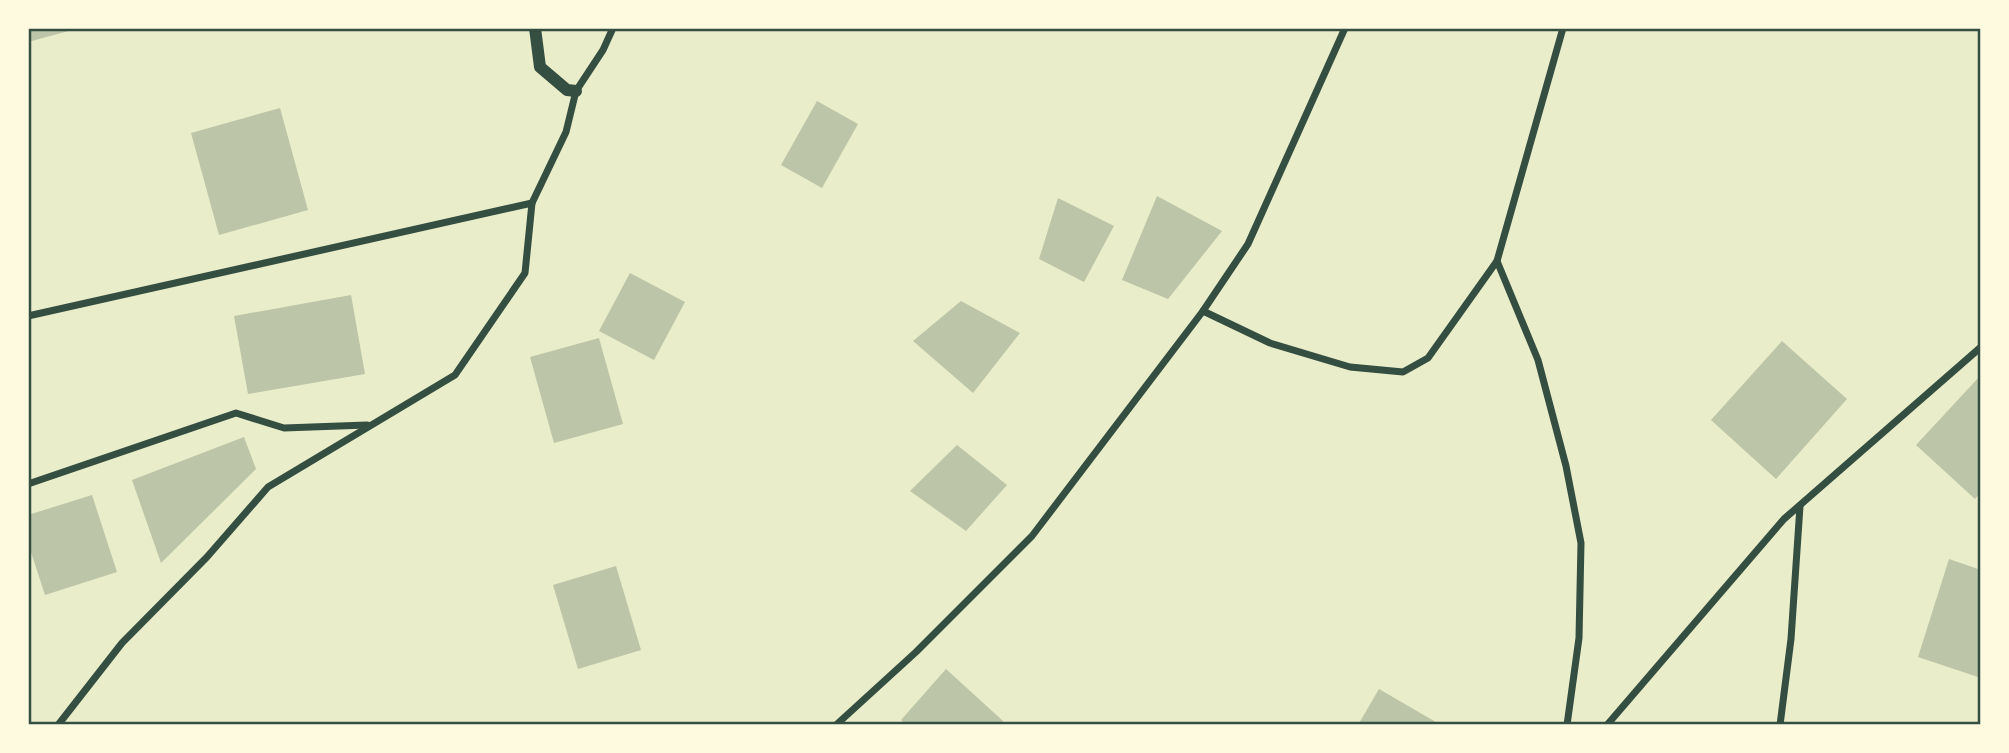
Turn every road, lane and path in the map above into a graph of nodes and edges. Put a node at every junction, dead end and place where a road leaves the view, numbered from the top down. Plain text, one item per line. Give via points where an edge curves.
1 (535, 28) edge
2 (613, 28) edge
3 (1345, 28) edge
4 (1563, 28) edge
5 (576, 91) junction
6 (531, 203) junction
7 (1497, 261) junction
8 (1203, 311) junction
9 (28, 316) edge
10 (1981, 347) edge
11 (368, 425) junction
12 (28, 484) edge
13 (1800, 506) junction
14 (58, 725) edge
15 (836, 725) edge
16 (1567, 725) edge
17 (1607, 725) edge
18 (1780, 725) edge

1 - 5 street via 540,67 567,90
2 - 5 street
3 - 8 street via 1248,244
4 - 7 street
5 - 6 street via 566,132
6 - 9 street
6 - 11 street via 525,273 456,375
7 - 8 street via 1428,358 1403,372 1350,367 1270,342
7 - 16 street via 1538,360 1581,542 1579,638
8 - 15 street via 1032,537
10 - 13 street
11 - 12 street via 284,428 236,414
11 - 14 street via 268,487 122,643
13 - 17 street
13 - 18 street

